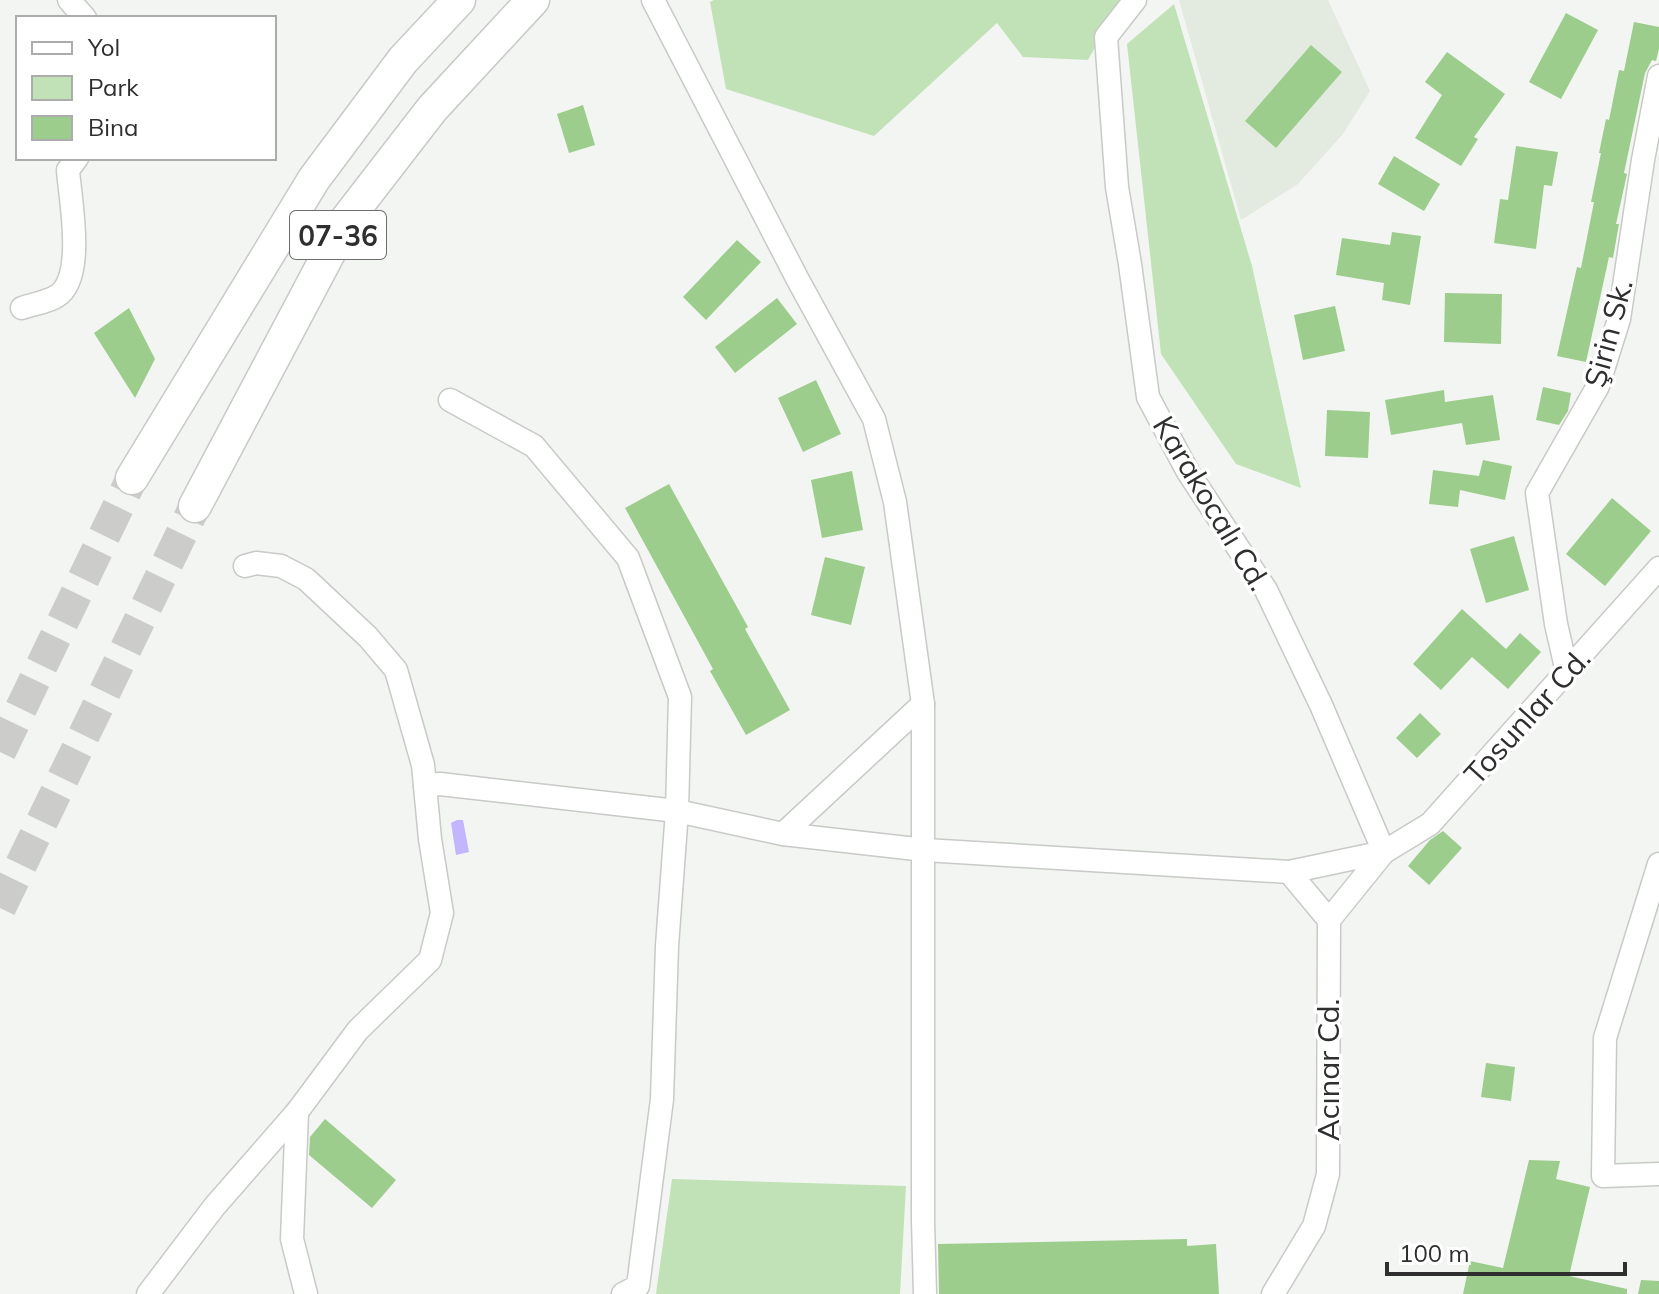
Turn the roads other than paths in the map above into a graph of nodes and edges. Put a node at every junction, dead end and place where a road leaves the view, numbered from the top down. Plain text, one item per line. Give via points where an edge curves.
1 (69, 0) edge
2 (459, 0) edge
3 (533, 0) edge
4 (653, 0) edge
5 (1135, 0) edge
6 (83, 16) edge
7 (1659, 76) edge
8 (76, 160) edge
9 (22, 308) dead end
10 (450, 400) dead end
11 (132, 478) tunnel mouth
12 (195, 506) tunnel mouth
13 (245, 566) dead end
14 (1659, 568) edge
15 (1567, 672) junction
16 (923, 704) junction
17 (425, 786) junction
18 (677, 811) junction
19 (783, 834) junction
20 (925, 850) junction
21 (1384, 852) junction
22 (1659, 864) edge
23 (1289, 872) junction
24 (1329, 920) junction
25 (297, 1112) junction
26 (1659, 1174) edge
27 (148, 1294) edge
28 (306, 1294) edge
29 (623, 1294) edge
30 (925, 1294) edge
31 (1273, 1294) edge

1 - 6 street
2 - 11 highway, 07-36 via 403,60 314,179
3 - 12 highway, 07-36 via 432,109 347,219
4 - 16 street via 874,419 895,502
5 - 21 street, Karakocalı Cd. via 1106,37 1117,187 1148,397 1188,472 1266,590
7 - 15 street, Şirin Sk. via 1619,319 1598,386 1537,493
8 - 9 street via 68,170 75,242 70,281 58,296
10 - 18 street via 534,446 628,558 680,697
13 - 17 street via 281,566 306,579 396,670
14 - 15 street, Tosunlar Cd.
15 - 21 street, Tosunlar Cd. via 1430,824
16 - 19 street
16 - 20 street
17 - 18 street
17 - 25 street via 442,913 430,960 358,1030
18 - 19 street
18 - 29 street via 662,1099 638,1286
19 - 20 street
20 - 23 street
20 - 30 street
21 - 23 street
21 - 24 street
22 - 26 street via 1605,1038 1603,1176
23 - 24 street
24 - 31 street, Acınar Cd. via 1328,1174 1314,1226
25 - 27 street via 214,1207
25 - 28 street via 292,1239

